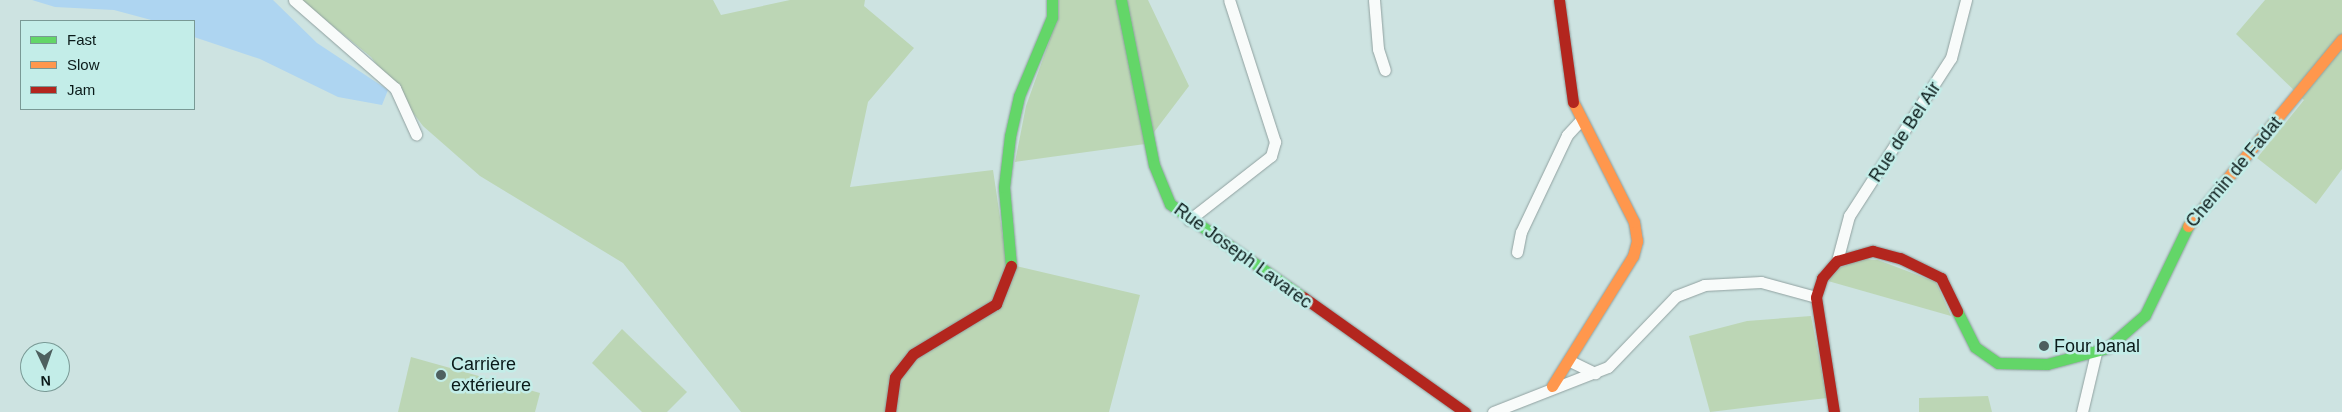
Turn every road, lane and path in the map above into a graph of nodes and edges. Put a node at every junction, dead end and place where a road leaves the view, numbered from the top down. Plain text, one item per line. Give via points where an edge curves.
1 (294, 0) edge
2 (1052, 0) edge
3 (1120, 0) edge
4 (1229, 0) edge
5 (1374, 0) edge
6 (1559, 0) edge
7 (1966, 0) edge
8 (2342, 40) edge
9 (1385, 70) dead end
10 (1579, 122) junction
11 (416, 134) dead end
12 (1189, 220) junction
13 (1517, 252) dead end
14 (1837, 261) junction
15 (1816, 298) junction
16 (2096, 353) junction
17 (1570, 360) junction
18 (1594, 373) junction
19 (1552, 386) junction
20 (1447, 400) junction
21 (890, 412) edge
22 (1443, 412) edge
23 (1465, 412) edge
24 (1493, 412) edge
25 (1834, 412) edge
26 (2082, 412) edge

1 - 11 street via 395,88
2 - 21 street via 1052,17 1019,96 1010,136 1004,187 1012,263 1005,289 996,304 912,354 891,389
3 - 12 street, Rue Joseph Lavarec via 1160,189
4 - 12 street via 1275,142 1271,156
5 - 9 street via 1378,48
6 - 10 street via 1571,99
7 - 14 street, Rue de Bel Air via 1951,58 1849,216
8 - 16 street, Chemin de Fadat via 2190,222 2145,315 2126,335
10 - 13 street via 1567,135 1521,232
10 - 17 street via 1634,222 1637,241 1634,256
12 - 20 street, Rue Joseph Lavarec
14 - 15 street via 1822,278
14 - 16 street, Chemin de Fadat via 1873,251 1900,258 1941,278 1975,348 1998,363 2047,364
15 - 18 street via 1761,282 1704,285 1676,296 1647,323 1626,354
15 - 25 street
16 - 26 street
17 - 18 street
17 - 19 street
18 - 19 street
19 - 24 street
20 - 22 street
20 - 23 street, Rue Joseph Lavarec

